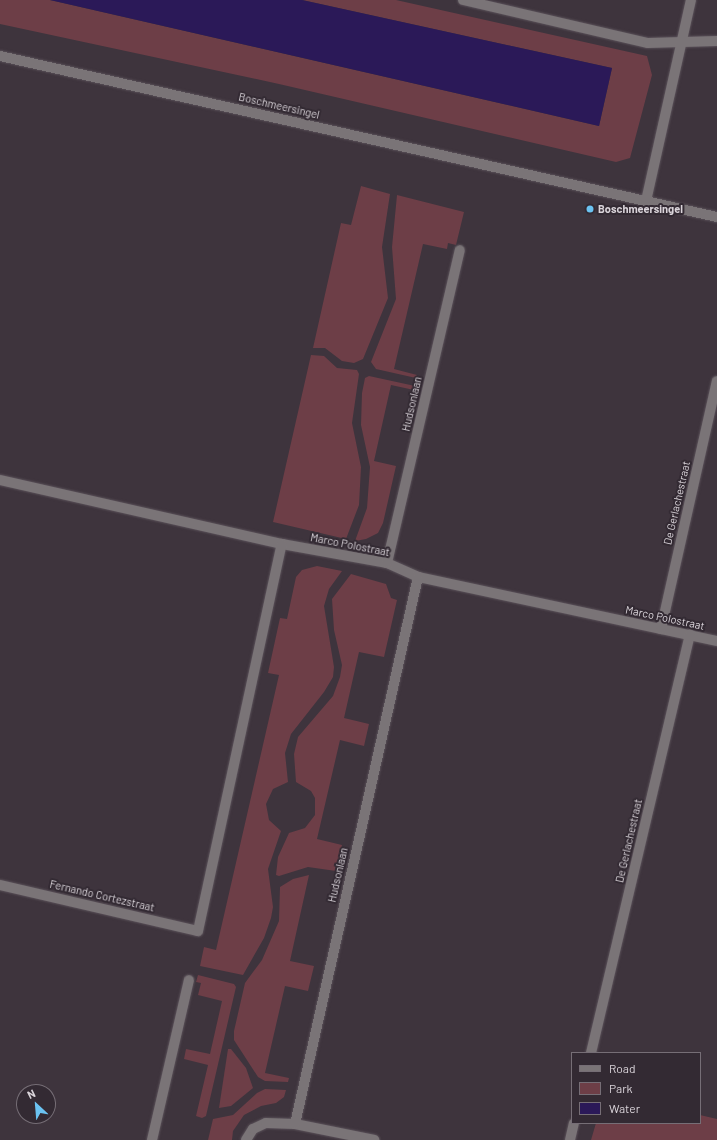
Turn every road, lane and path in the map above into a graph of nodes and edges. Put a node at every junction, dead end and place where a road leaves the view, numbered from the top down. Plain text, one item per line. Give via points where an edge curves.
1 (463, 0) edge
2 (691, 0) edge
3 (717, 41) edge
4 (682, 42) junction
5 (0, 56) edge
6 (646, 201) junction
7 (717, 217) edge
8 (460, 250) dead end
9 (717, 382) edge
10 (0, 480) edge
11 (282, 544) junction
12 (386, 563) junction
13 (418, 577) junction
14 (661, 629) junction
15 (690, 635) junction
16 (717, 641) edge
17 (0, 885) edge
18 (189, 980) dead end
19 (591, 1052) edge
20 (295, 1124) junction
21 (574, 1124) edge
22 (152, 1140) edge
23 (246, 1140) edge
24 (374, 1140) edge
25 (570, 1140) edge

1 - 4 street via 648,43
2 - 4 street
3 - 4 street
4 - 6 street
5 - 6 street, Boschmeersingel
6 - 7 street, Boschmeersingel
8 - 12 street, Hudsonlaan
9 - 14 street, De Gerlachestraat
10 - 11 street, Marco Polostraat
11 - 12 street, Marco Polostraat
11 - 17 street, Fernando Cortezstraat via 198,931
12 - 13 street, Marco Polostraat
13 - 14 street, Marco Polostraat
13 - 20 street, Hudsonlaan
14 - 15 street, Marco Polostraat
15 - 16 street, Marco Polostraat
15 - 19 street, De Gerlachestraat
18 - 22 street
20 - 23 street via 266,1123 253,1129
20 - 24 street
21 - 25 street

